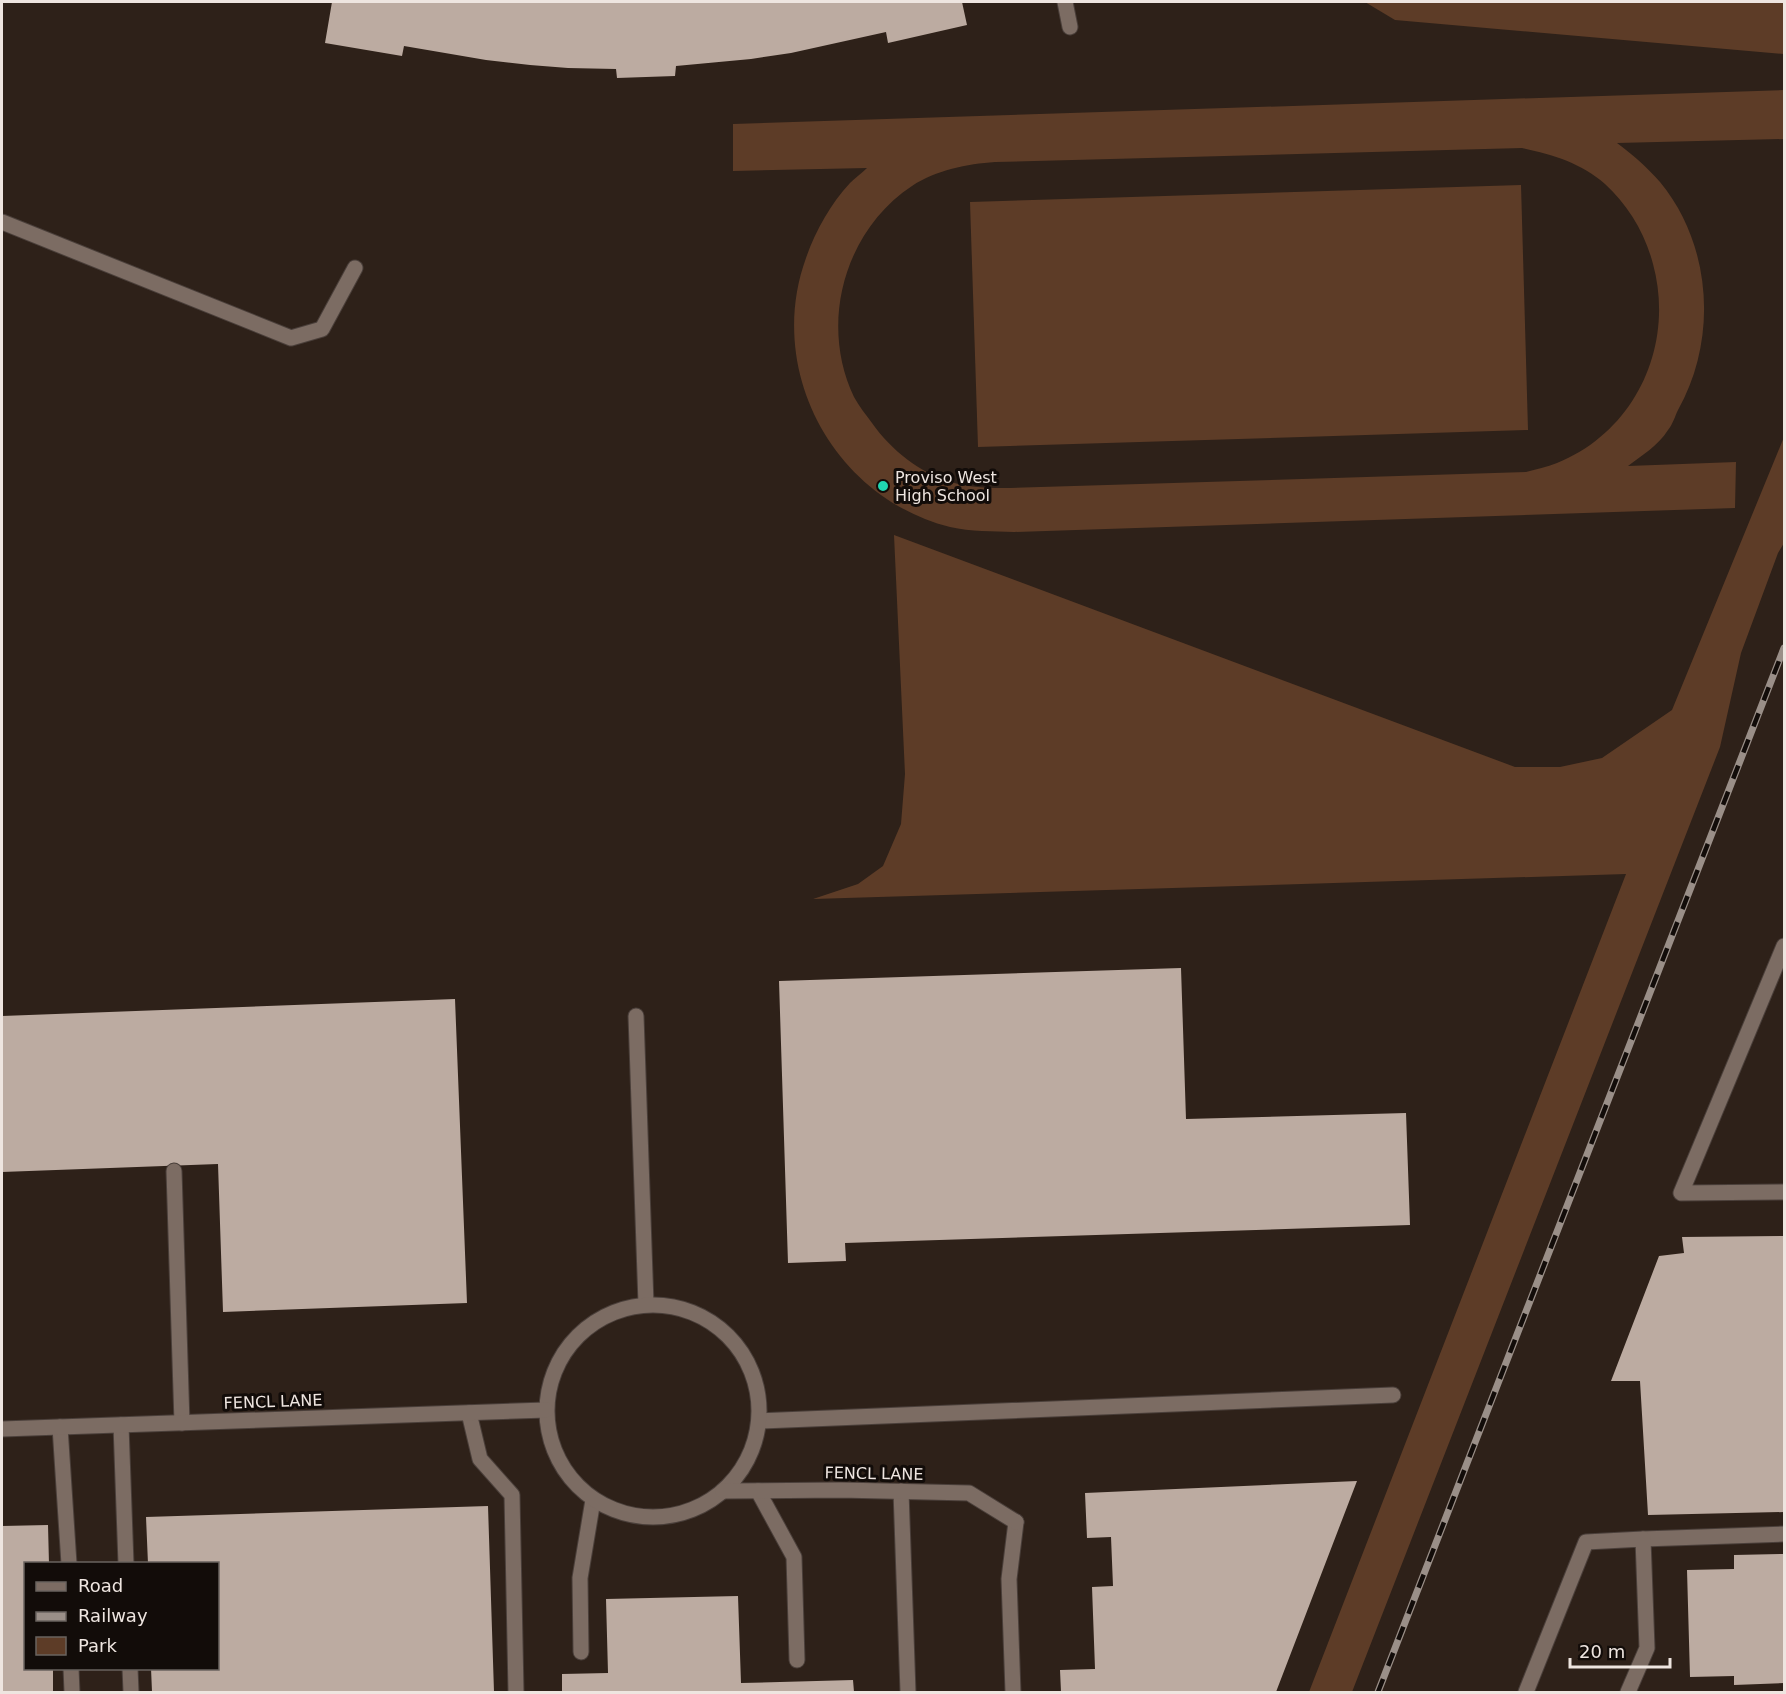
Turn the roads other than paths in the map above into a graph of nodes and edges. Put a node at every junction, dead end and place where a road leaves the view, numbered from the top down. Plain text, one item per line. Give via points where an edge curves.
1 (1065, 2) edge
2 (1070, 27) dead end
3 (2, 222) edge
4 (355, 268) dead end
5 (1785, 946) edge
6 (636, 1016) dead end
7 (174, 1171) dead end
8 (1785, 1192) edge
9 (646, 1304) junction
10 (1393, 1395) dead end
11 (546, 1410) junction
12 (469, 1413) junction
13 (759, 1421) junction
14 (182, 1423) junction
15 (121, 1425) junction
16 (60, 1427) junction
17 (2, 1429) edge
18 (723, 1491) junction
19 (758, 1491) junction
20 (901, 1491) junction
21 (593, 1500) junction
22 (1785, 1534) edge
23 (1643, 1539) junction
24 (69, 1562) edge
25 (126, 1562) edge
26 (581, 1652) dead end
27 (797, 1659) dead end
28 (71, 1670) edge
29 (130, 1670) edge
30 (72, 1692) edge
31 (131, 1692) edge
32 (516, 1692) edge
33 (908, 1692) edge
34 (1013, 1692) edge
35 (1526, 1692) edge
36 (1628, 1692) edge

1 - 2 street
3 - 4 street via 291,338 322,329
5 - 8 street via 1681,1193
6 - 9 street
7 - 14 street
9 - 11 street via 621,1309 594,1322 573,1340 556,1365
9 - 13 street via 698,1314 721,1329 739,1348 751,1371 758,1395
10 - 13 street
11 - 12 street, FENCL LANE
11 - 21 street via 549,1436 559,1462
12 - 14 street, FENCL LANE
12 - 32 street via 480,1459 512,1495
13 - 18 street via 742,1470
14 - 15 street, FENCL LANE
15 - 16 street, FENCL LANE
15 - 25 street
16 - 17 street, FENCL LANE
16 - 24 street
18 - 19 street, FENCL LANE
18 - 21 street via 702,1506 678,1515 647,1518 621,1513
19 - 20 street, FENCL LANE
19 - 27 street via 794,1557
20 - 33 street
20 - 34 street, FENCL LANE via 969,1493 1016,1522 1009,1580
21 - 26 street via 580,1578
22 - 23 street
23 - 35 street via 1586,1542
23 - 36 street via 1647,1648
28 - 30 street
29 - 31 street

